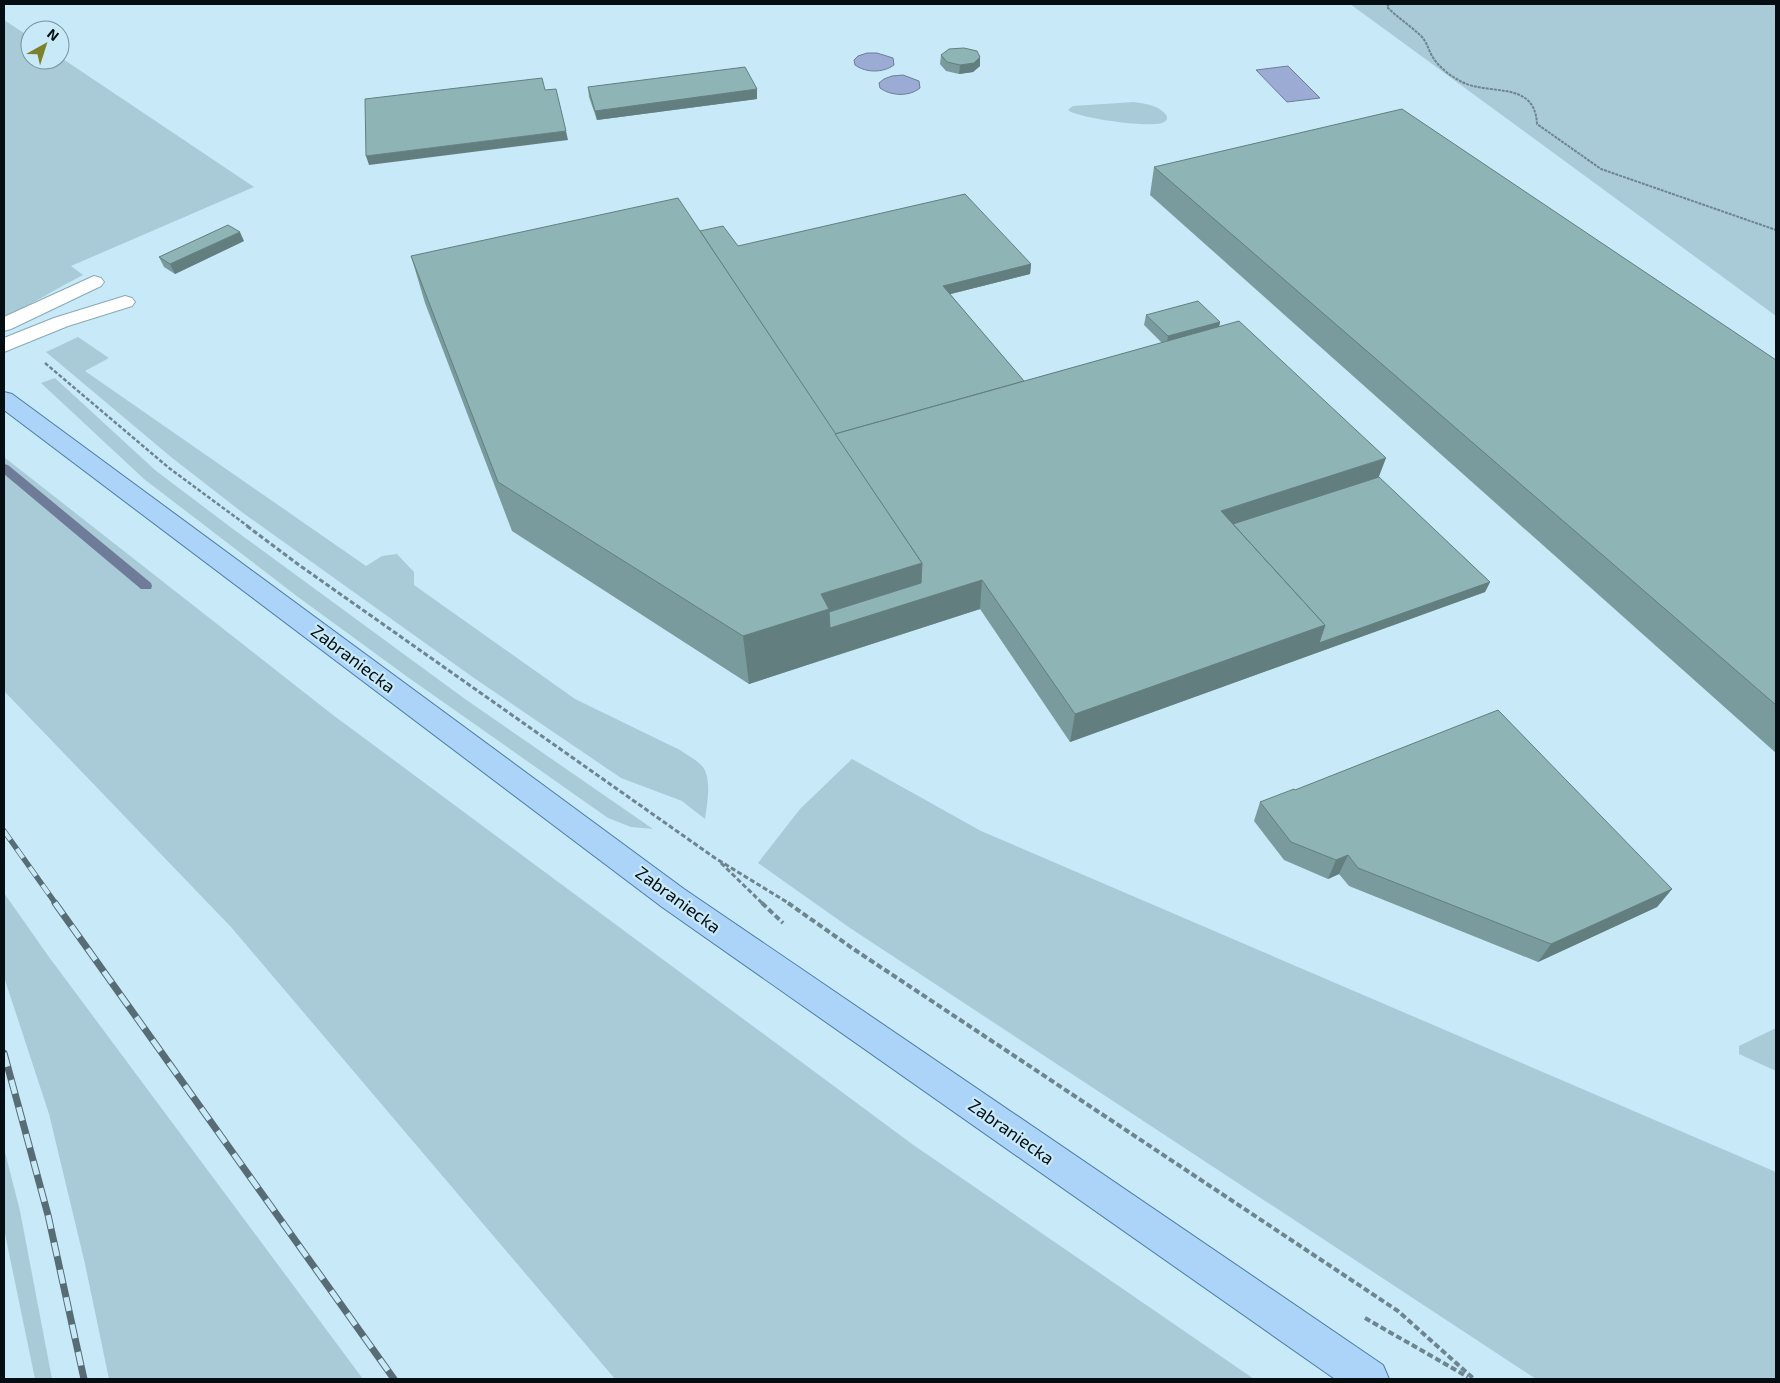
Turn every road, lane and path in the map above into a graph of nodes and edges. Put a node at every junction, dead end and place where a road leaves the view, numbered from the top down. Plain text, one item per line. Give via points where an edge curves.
1 (1389, 4) edge
2 (1776, 230) edge
3 (94, 282) dead end
4 (125, 302) dead end
5 (4, 325) edge
6 (12, 342) edge
7 (4, 399) edge
8 (1369, 1379) edge
9 (1474, 1379) edge

1 - 2 path via 1387,7 1427,43 1435,60 1455,79 1489,90 1515,92 1524,97 1534,105 1538,124 1565,145 1589,157 1601,169
3 - 5 lane
4 - 6 lane
6 - 9 path via 36,355 169,468 268,542 715,858 780,897 1398,1311
7 - 8 main road, Zabraniecka via 673,898

